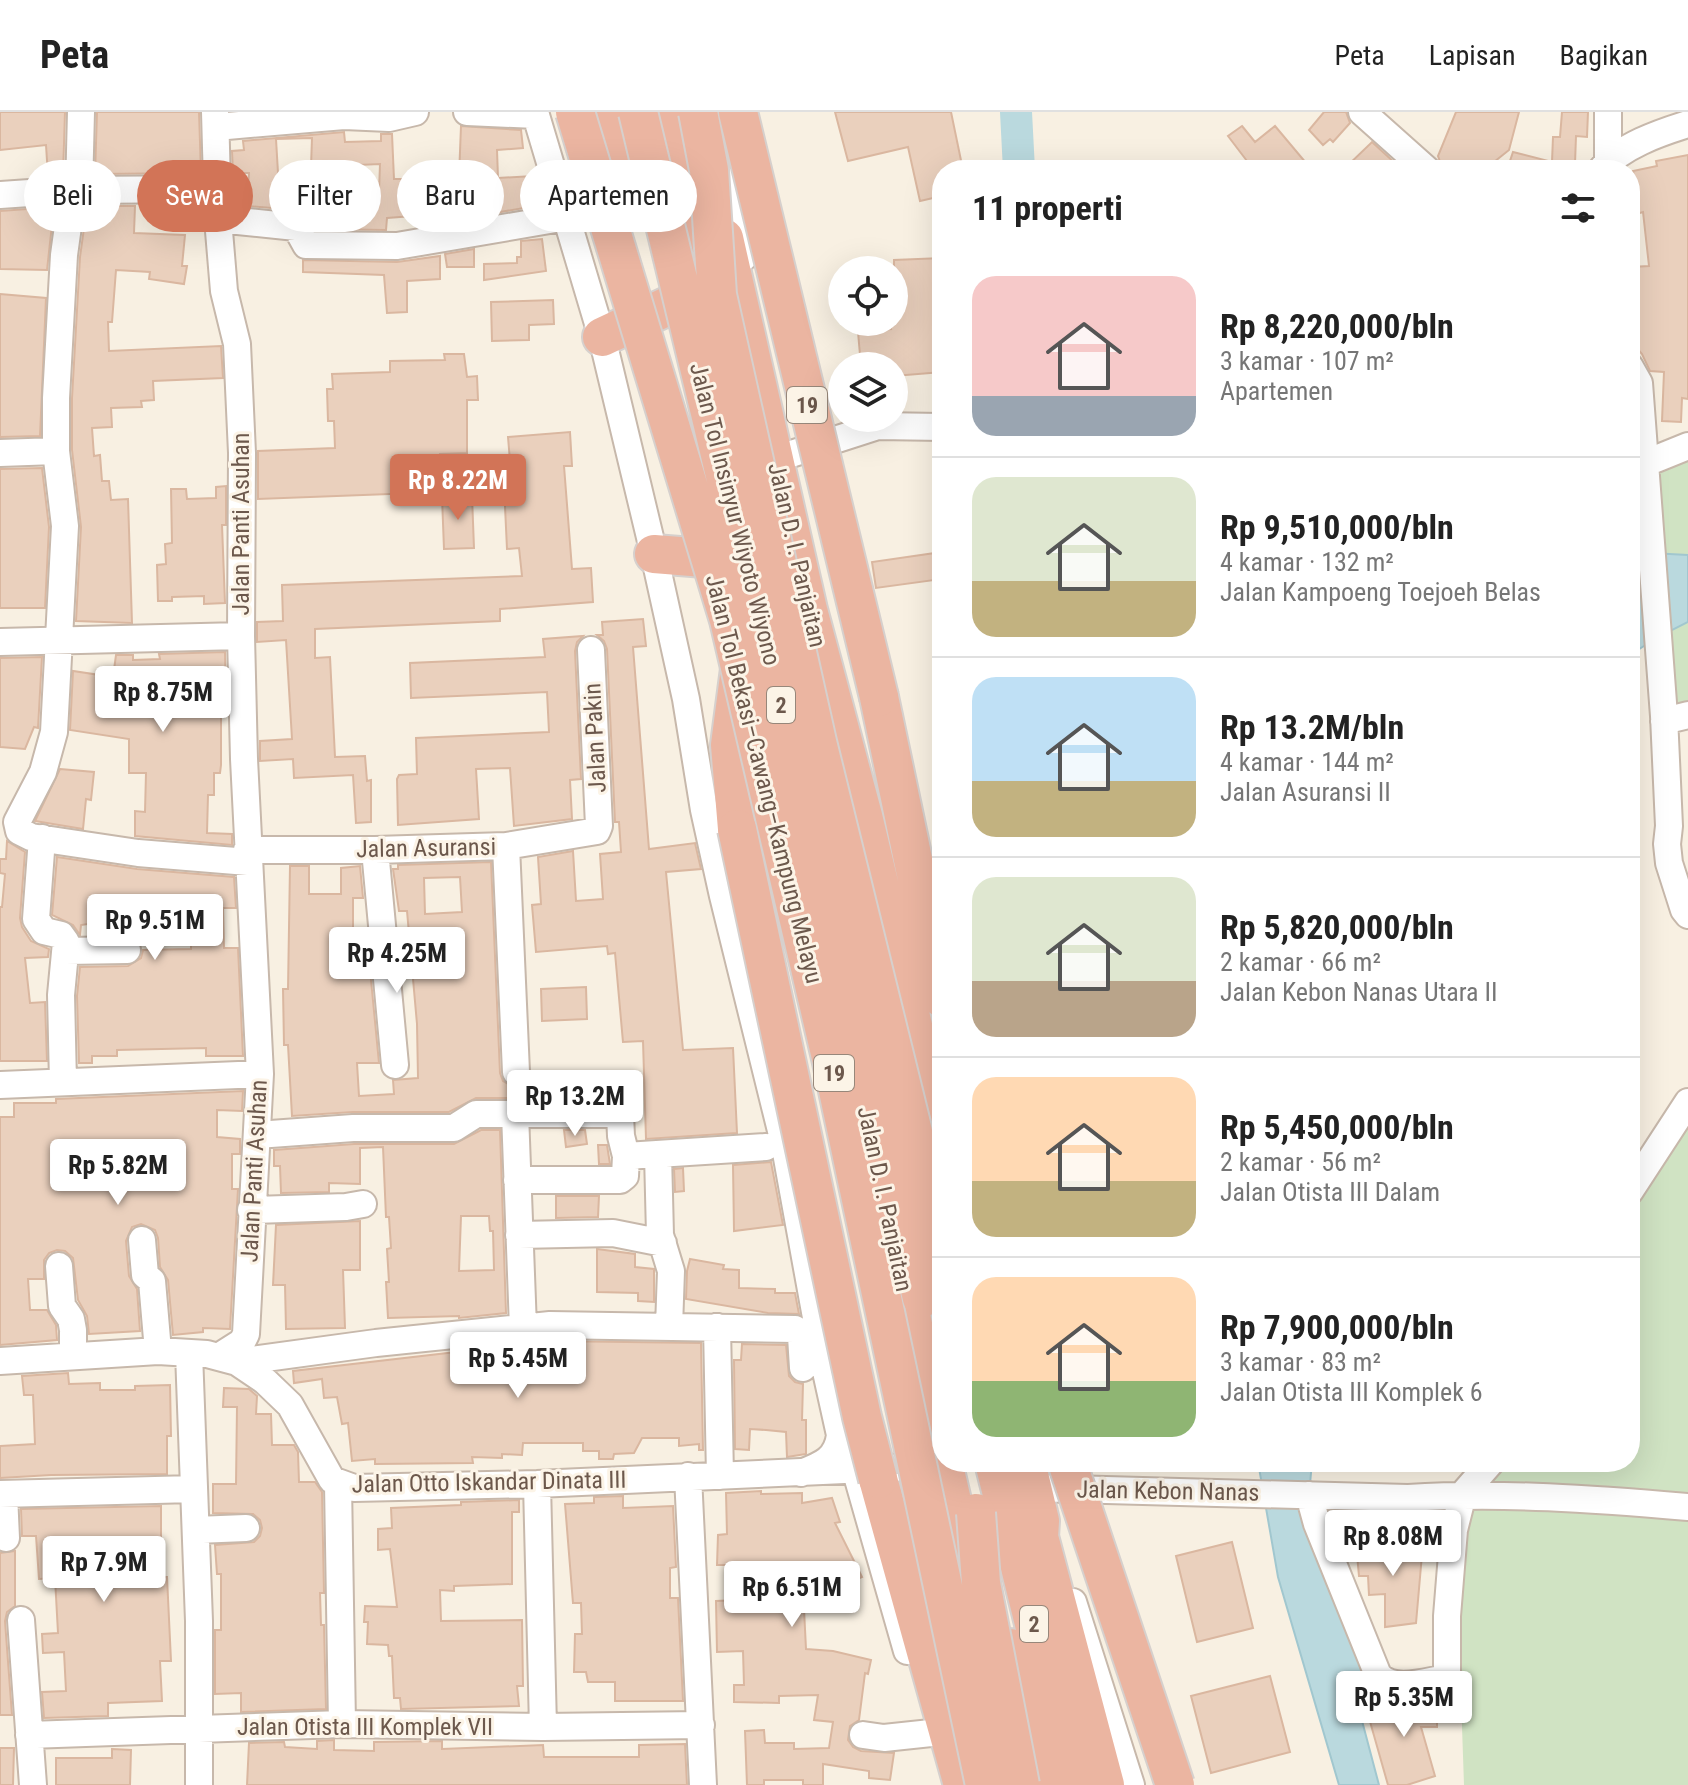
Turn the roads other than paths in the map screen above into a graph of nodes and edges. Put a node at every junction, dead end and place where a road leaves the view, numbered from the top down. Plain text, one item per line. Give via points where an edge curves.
1 (81, 112) edge
2 (415, 112) edge
3 (467, 112) edge
4 (575, 112) edge
5 (616, 112) edge
6 (638, 112) edge
7 (670, 112) edge
8 (696, 112) edge
9 (712, 112) edge
10 (738, 112) edge
11 (764, 112) edge
12 (1362, 112) edge
13 (1608, 112) edge
14 (535, 113) edge
15 (215, 120) edge
16 (1688, 124) edge
17 (627, 130) edge
18 (78, 160) edge
19 (217, 160) edge
20 (549, 160) edge
21 (1406, 160) edge
22 (1604, 160) edge
23 (1614, 160) edge
24 (24, 193) edge
25 (0, 195) edge
26 (253, 223) edge
27 (520, 225) edge
28 (68, 232) edge
29 (219, 232) edge
30 (571, 232) edge
31 (717, 295) junction
32 (668, 306) junction
33 (602, 337) junction
34 (764, 407) junction
35 (1640, 415) edge
36 (699, 424) junction
37 (932, 427) edge
38 (1688, 446) edge
39 (56, 451) junction
40 (0, 453) edge
41 (788, 455) junction
42 (1642, 480) edge
43 (654, 554) junction
44 (730, 560) junction
45 (808, 610) junction
46 (745, 629) junction
47 (241, 636) junction
48 (58, 640) junction
49 (0, 642) edge
50 (591, 650) dead end
51 (879, 697) junction
52 (1672, 717) edge
53 (599, 826) joint
54 (8, 827) edge
55 (42, 838) junction
56 (506, 846) junction
57 (375, 850) junction
58 (247, 856) junction
59 (1688, 915) edge
60 (127, 950) dead end
61 (932, 950) edge
62 (66, 951) junction
63 (395, 1065) dead end
64 (516, 1072) dead end
65 (260, 1074) junction
66 (63, 1082) junction
67 (0, 1085) edge
68 (932, 1096) edge
69 (1688, 1102) edge
70 (515, 1113) junction
71 (257, 1135) junction
72 (766, 1147) dead end
73 (658, 1154) junction
74 (626, 1156) junction
75 (1640, 1176) edge
76 (517, 1180) junction
77 (363, 1204) dead end
78 (932, 1209) edge
79 (251, 1210) junction
80 (519, 1235) junction
81 (142, 1240) dead end
82 (663, 1243) junction
83 (59, 1266) dead end
84 (669, 1327) junction
85 (717, 1327) junction
86 (523, 1328) junction
87 (932, 1342) edge
88 (158, 1351) junction
89 (189, 1353) junction
90 (73, 1356) junction
91 (228, 1359) junction
92 (0, 1361) edge
93 (803, 1368) dead end
94 (932, 1412) edge
95 (840, 1435) junction
96 (932, 1464) edge
97 (855, 1471) junction
98 (943, 1472) edge
99 (945, 1472) edge
100 (949, 1472) edge
101 (996, 1472) edge
102 (1070, 1472) edge
103 (1482, 1472) edge
104 (801, 1473) junction
105 (688, 1476) junction
106 (720, 1476) junction
107 (338, 1484) junction
108 (537, 1484) junction
109 (194, 1489) junction
110 (1033, 1490) edge
111 (2, 1494) edge
112 (1305, 1494) junction
113 (1463, 1494) junction
114 (1688, 1507) edge
115 (976, 1513) junction
116 (246, 1528) dead end
117 (196, 1530) junction
118 (6, 1538) dead end
119 (21, 1620) dead end
120 (12, 1647) edge
121 (978, 1715) junction
122 (342, 1724) junction
123 (701, 1725) junction
124 (543, 1727) junction
125 (200, 1728) junction
126 (1014, 1729) junction
127 (931, 1733) junction
128 (29, 1735) junction
129 (863, 1735) dead end
130 (33, 1785) edge
131 (199, 1785) edge
132 (703, 1785) edge
133 (946, 1785) edge
134 (963, 1785) edge
135 (985, 1785) edge
136 (996, 1785) edge
137 (1020, 1785) edge
138 (1031, 1785) edge
139 (1045, 1785) edge
140 (1074, 1785) edge
141 (1105, 1785) edge
142 (1131, 1785) edge
143 (1175, 1785) edge

1 - 18 street
2 - 15 street via 389,118
3 - 14 street
4 - 135 highway, Jalan Tol Bekasi–Cawang–Kampung Melayu / 19, bridge via 729,620 832,1062
5 - 17 highway, Jalan D. I. Panjaitan
6 - 87 highway, Jalan Tol Insinyur Wiyoto Wiyono / 2, bridge
7 - 31 highway, Jalan Tol Insinyur Wiyoto Wiyono / 2, bridge
8 - 31 highway, bridge via 709,170
8 - 34 highway, Jalan D. I. Panjaitan
9 - 41 street
10 - 51 highway, 19, bridge
11 - 51 highway, bridge via 830,416
12 - 21 street
13 - 22 street
14 - 20 street
15 - 19 street, Jalan Panti Asuhan
16 - 23 street via 1655,134
17 - 32 highway, Jalan D. I. Panjaitan
24 - 25 street
26 - 27 street via 296,227 306,245 397,246
28 - 39 street
29 - 47 street, Jalan Panti Asuhan via 224,291 237,344
30 - 33 street
31 - 78 highway, Jalan Tol Insinyur Wiyoto Wiyono / 2, bridge via 817,742
32 - 33 highway
32 - 36 highway, Jalan D. I. Panjaitan
33 - 43 street
34 - 36 highway via 745,387 720,386 704,399
34 - 45 highway, Jalan D. I. Panjaitan
35 - 42 street
36 - 44 highway, Jalan D. I. Panjaitan
37 - 41 street via 878,426
38 - 42 street
39 - 40 street
39 - 48 street via 65,526
41 - 45 street via 803,524 812,596
42 - 52 street
43 - 44 highway
43 - 95 street via 719,882 785,1147
44 - 46 highway, Jalan D. I. Panjaitan
45 - 68 highway, Jalan D. I. Panjaitan
46 - 94 highway, Jalan D. I. Panjaitan via 874,1140
46 - 134 highway, bridge via 730,745 737,829 862,1417
47 - 48 street
47 - 58 street, Jalan Panti Asuhan
48 - 49 street
48 - 54 street via 54,732 43,772
50 - 53 street, Jalan Pakin
51 - 61 highway, 19
52 - 59 street via 1669,863
53 - 56 street, Jalan Asuransi via 591,833
54 - 55 street
55 - 58 street, Jalan Asuransi via 138,853
55 - 62 street via 36,919 44,931 64,937
56 - 57 street, Jalan Asuransi
56 - 64 street
57 - 58 street, Jalan Asuransi
57 - 63 street
58 - 65 street, Jalan Panti Asuhan
60 - 62 street
62 - 66 street
65 - 66 street
65 - 71 street, Jalan Panti Asuhan
66 - 67 street
69 - 75 street
70 - 71 street via 476,1114 454,1128
70 - 74 street via 620,1114
70 - 76 street
71 - 79 street, Jalan Panti Asuhan
72 - 73 street
73 - 74 street
73 - 82 street
74 - 76 street via 620,1180
76 - 80 street
77 - 79 street
79 - 91 street, Jalan Panti Asuhan via 246,1334
80 - 82 street via 613,1233
80 - 86 street
81 - 88 street via 145,1275 152,1281
82 - 84 street via 671,1271
83 - 90 street
84 - 85 street
84 - 86 street
85 - 93 street via 795,1329 800,1332
85 - 106 street
86 - 91 street
88 - 89 street, Jalan Otto Iskandar Dinata III
88 - 90 street, Jalan Otto Iskandar Dinata III
89 - 91 street, Jalan Otto Iskandar Dinata III
89 - 109 street
90 - 92 street, Jalan Otto Iskandar Dinata III
91 - 107 street, Jalan Otto Iskandar Dinata III via 259,1375 290,1405
95 - 97 street via 848,1441
95 - 104 street via 828,1461
96 - 97 street, Jalan Otto Iskandar Dinata III
97 - 104 street, Jalan Otto Iskandar Dinata III
97 - 127 street
98 - 121 street via 942,1565
99 - 126 highway, Jalan D. I. Panjaitan
100 - 115 highway, 2
101 - 140 highway, 2
102 - 143 highway, bridge
103 - 113 street
104 - 106 street, Jalan Otto Iskandar Dinata III
105 - 106 street, Jalan Otto Iskandar Dinata III
105 - 108 street, Jalan Otto Iskandar Dinata III
105 - 123 street
107 - 108 street, Jalan Otto Iskandar Dinata III
107 - 122 street
108 - 124 street
109 - 111 street
109 - 117 street
110 - 112 street, Jalan Kebon Nanas
110 - 141 highway via 1039,1537
110 - 142 street
111 - 118 street
112 - 113 street, Jalan Kebon Nanas
112 - 113 street via 1378,1675 1396,1685 1447,1678 1454,1530
113 - 114 street, Jalan Kebon Nanas
115 - 137 highway, bridge via 981,1583
115 - 139 highway, 2, bridge
116 - 117 street
117 - 125 street
119 - 120 street
120 - 128 street
121 - 126 highway
121 - 136 street
122 - 124 street, Jalan Otista III Komplek VII
122 - 125 street, Jalan Otista III Komplek VII
123 - 124 street, Jalan Otista III Komplek VII
123 - 132 street
125 - 128 street, Jalan Otista III Komplek VII
125 - 131 street
126 - 138 highway, Jalan D. I. Panjaitan
127 - 129 street
127 - 133 street
128 - 130 street

